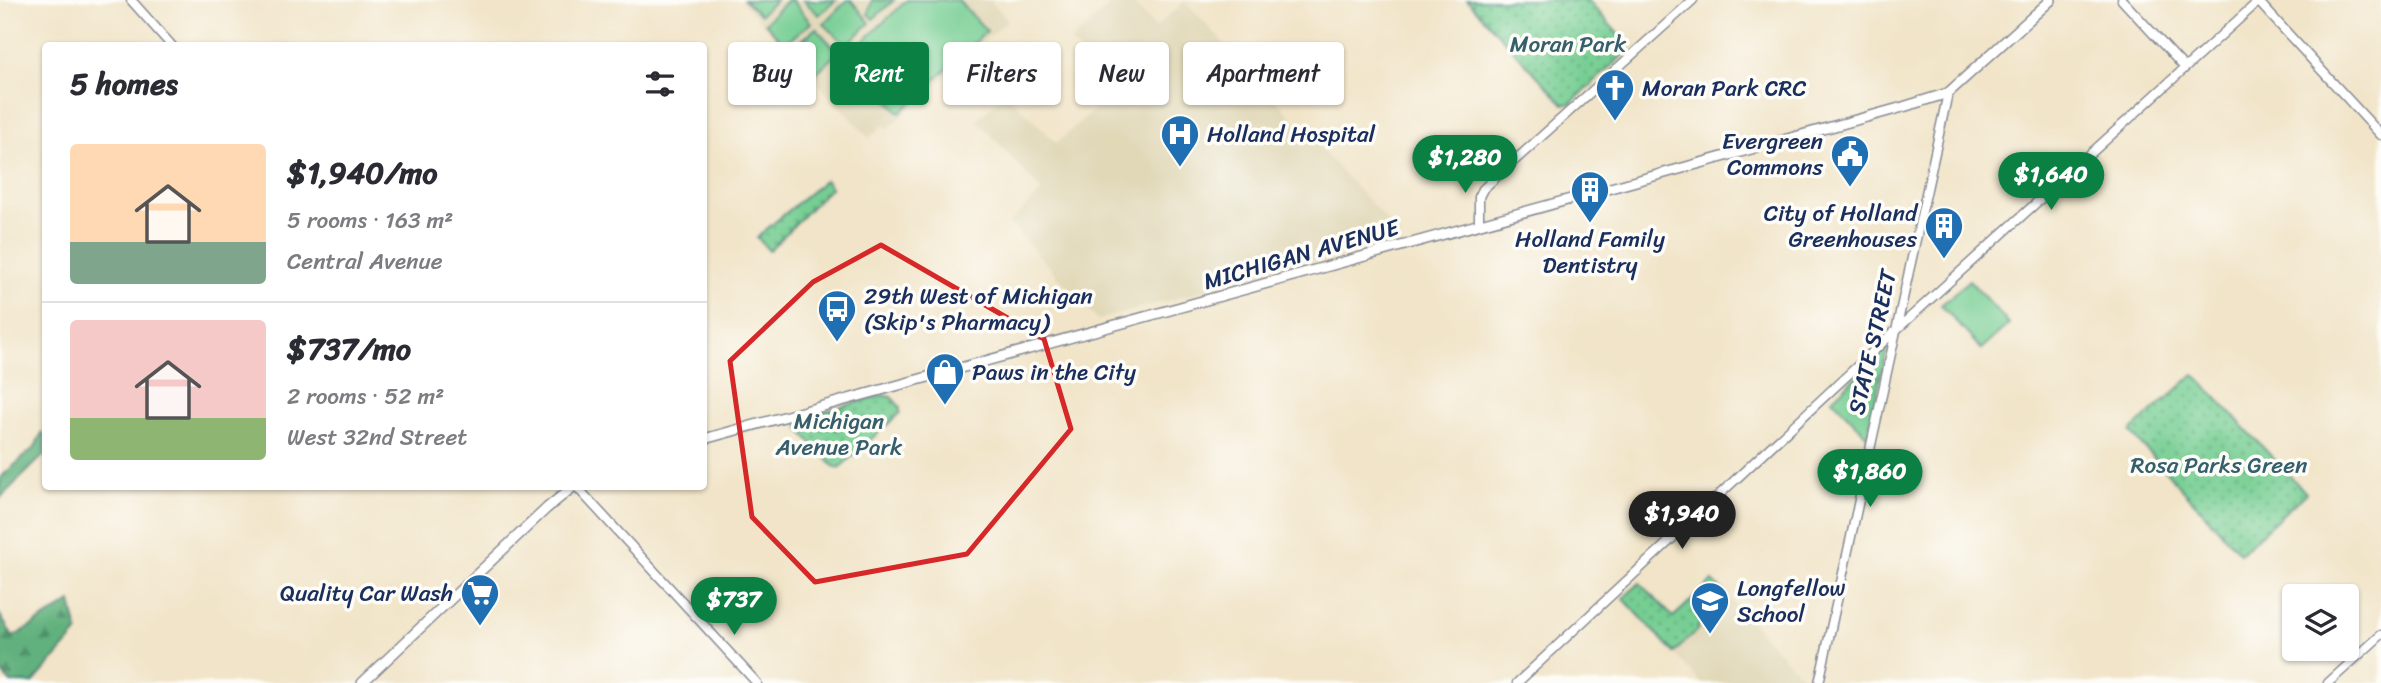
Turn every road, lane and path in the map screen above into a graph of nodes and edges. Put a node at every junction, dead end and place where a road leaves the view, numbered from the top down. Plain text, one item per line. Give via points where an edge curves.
1 (131, 0) edge
2 (1693, 0) edge
3 (2051, 0) edge
4 (2122, 0) edge
5 (2258, 0) edge
6 (168, 42) edge
7 (2185, 68) junction
8 (1948, 93) junction
9 (2381, 135) edge
10 (1479, 224) junction
11 (1895, 331) junction
12 (707, 438) edge
13 (570, 490) edge
14 (579, 490) edge
15 (2381, 635) edge
16 (1820, 682) edge
17 (362, 683) edge
18 (757, 683) edge
19 (1517, 683) edge
20 (2328, 683) edge

1 - 6 street
2 - 10 street via 1492,180 1479,197
3 - 8 main road
4 - 7 street
5 - 7 street
5 - 9 street
7 - 11 street
8 - 10 main road, MICHIGAN AVENUE
8 - 11 street, STATE STREET
10 - 12 main road, MICHIGAN AVENUE
11 - 16 street, STATE STREET
11 - 19 street
13 - 17 main road
14 - 18 street
15 - 20 street

